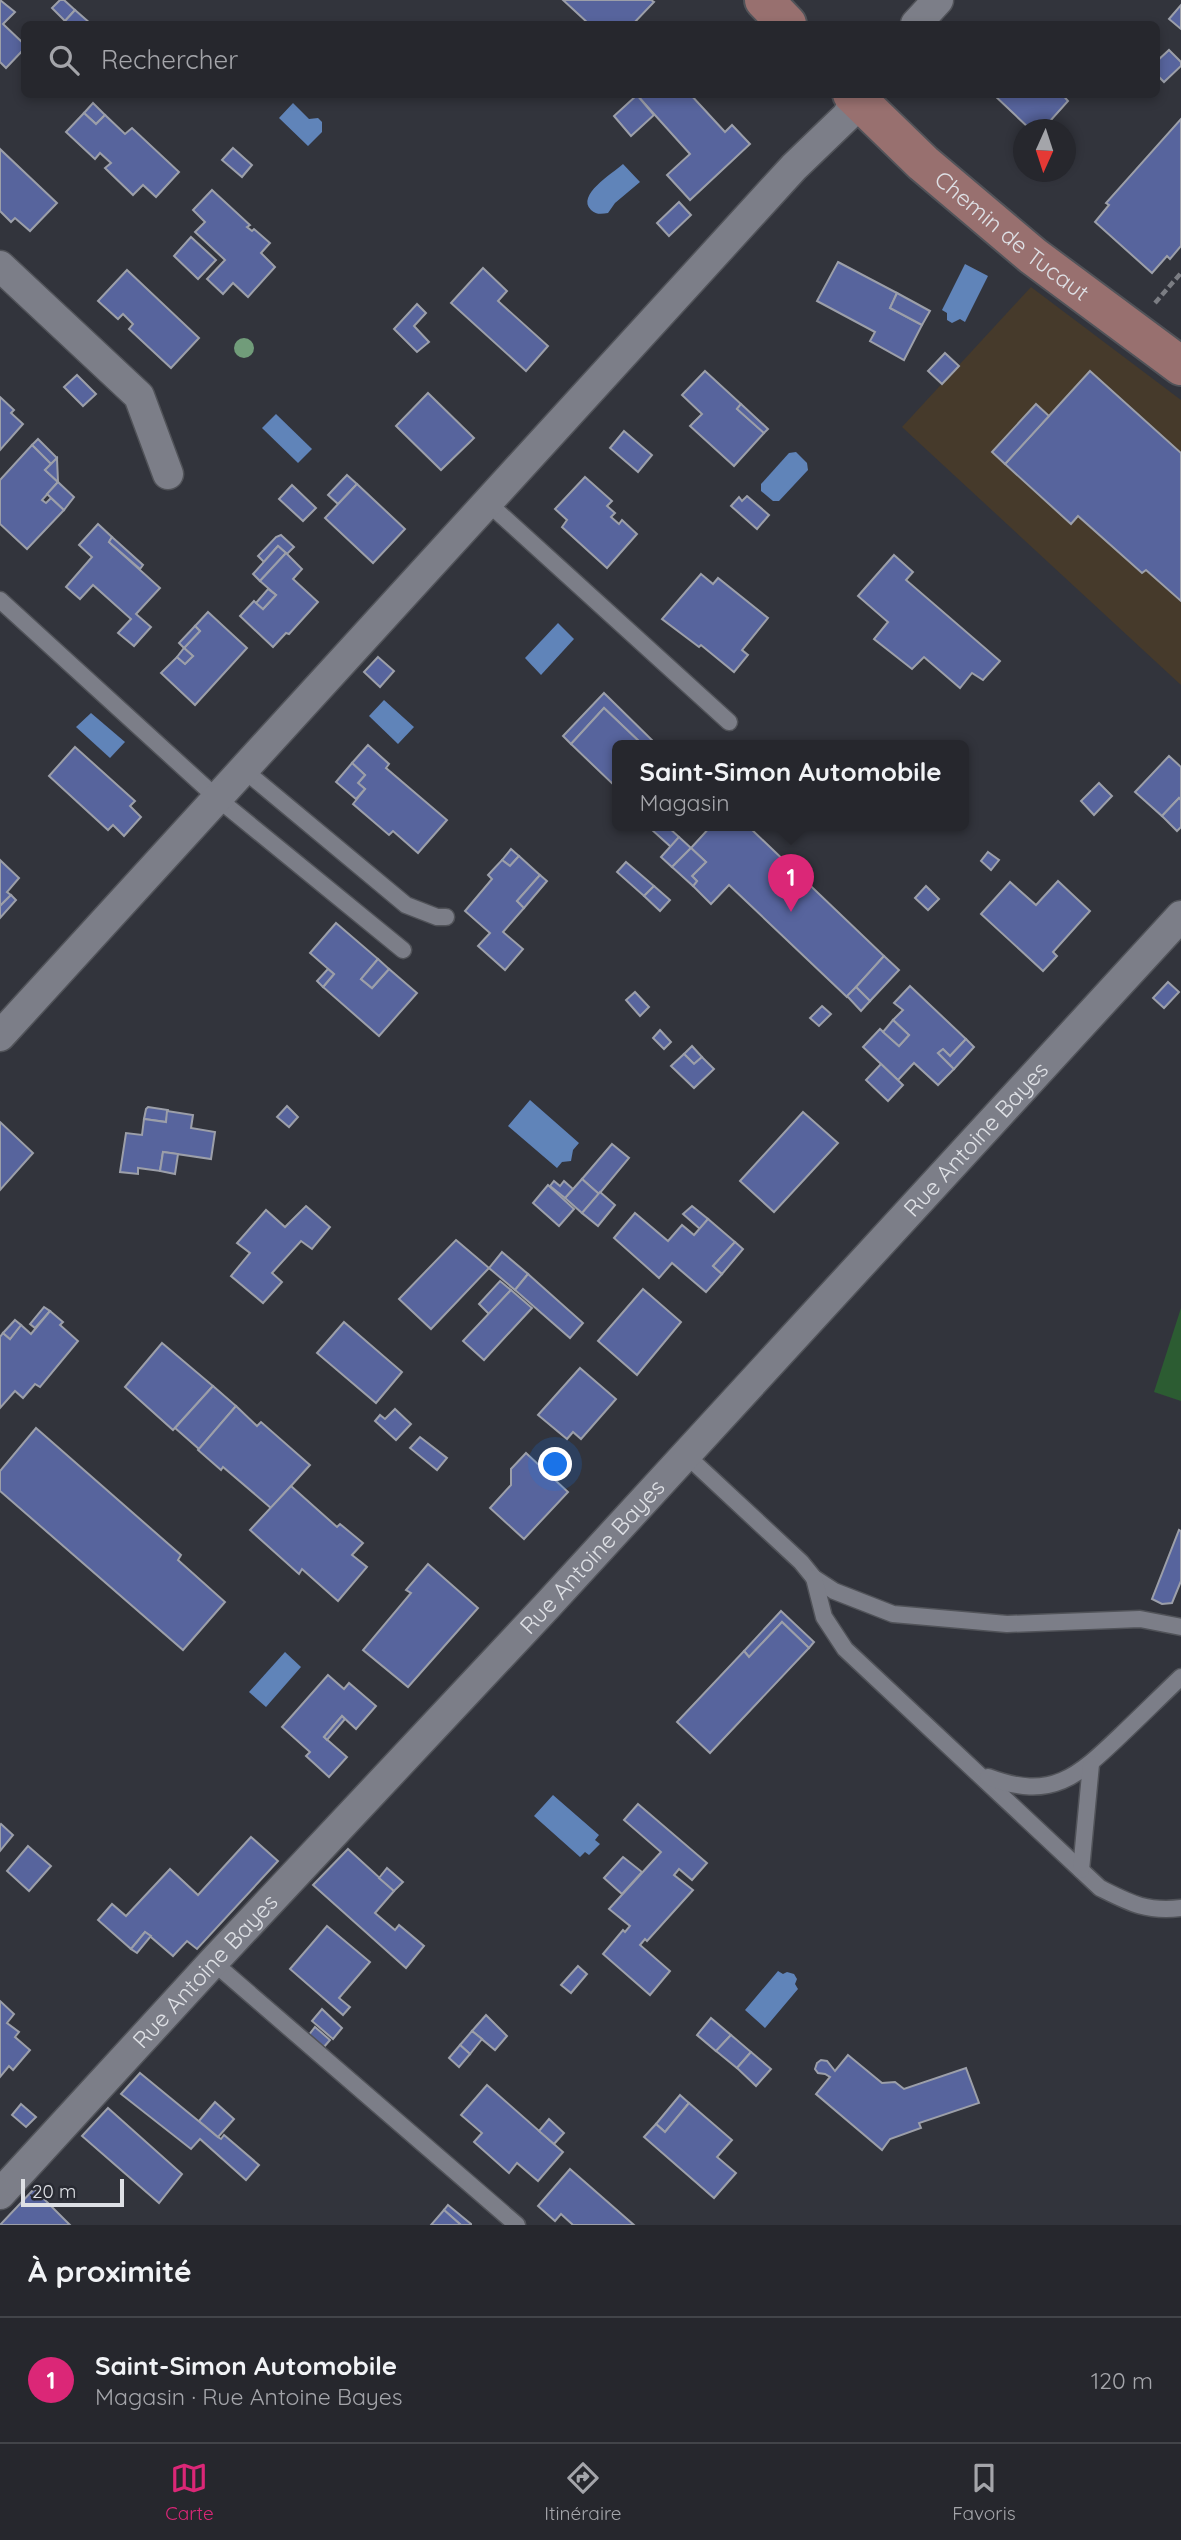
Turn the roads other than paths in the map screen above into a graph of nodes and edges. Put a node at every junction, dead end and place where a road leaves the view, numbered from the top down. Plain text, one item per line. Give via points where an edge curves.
1 (764, 0) edge
2 (938, 0) edge
3 (784, 21) edge
4 (919, 21) edge
5 (855, 98) edge
6 (858, 98) edge
7 (0, 266) edge
8 (1181, 366) edge
9 (168, 474) dead end
10 (488, 503) junction
11 (0, 600) edge
12 (729, 722) dead end
13 (244, 770) junction
14 (217, 798) junction
15 (1181, 916) edge
16 (446, 917) dead end
17 (403, 950) dead end
18 (0, 1036) edge
19 (685, 1454) junction
20 (814, 1578) junction
21 (1181, 1627) edge
22 (1181, 1677) edge
23 (1091, 1764) junction
24 (980, 1773) junction
25 (1081, 1870) junction
26 (1181, 1908) edge
27 (213, 1962) junction
28 (0, 2194) edge
29 (517, 2225) edge

1 - 3 main road
2 - 4 street
5 - 10 street via 847,116 794,167
6 - 8 main road, Chemin de Tucaut via 923,163 1033,256
7 - 9 street via 139,396
10 - 12 lane
10 - 13 street
11 - 14 lane
13 - 14 street
13 - 16 lane via 406,905
14 - 17 lane
14 - 18 street
15 - 19 street, Rue Antoine Bayes
19 - 20 lane
19 - 27 street, Rue Antoine Bayes
20 - 21 lane via 834,1591 893,1614 1007,1624 1140,1619
20 - 24 lane via 824,1617 845,1648
22 - 23 lane
23 - 24 lane via 1070,1779 1042,1787 1012,1786
23 - 25 lane
24 - 25 lane
25 - 26 lane via 1100,1888 1135,1906
27 - 28 street, Rue Antoine Bayes
27 - 29 lane

